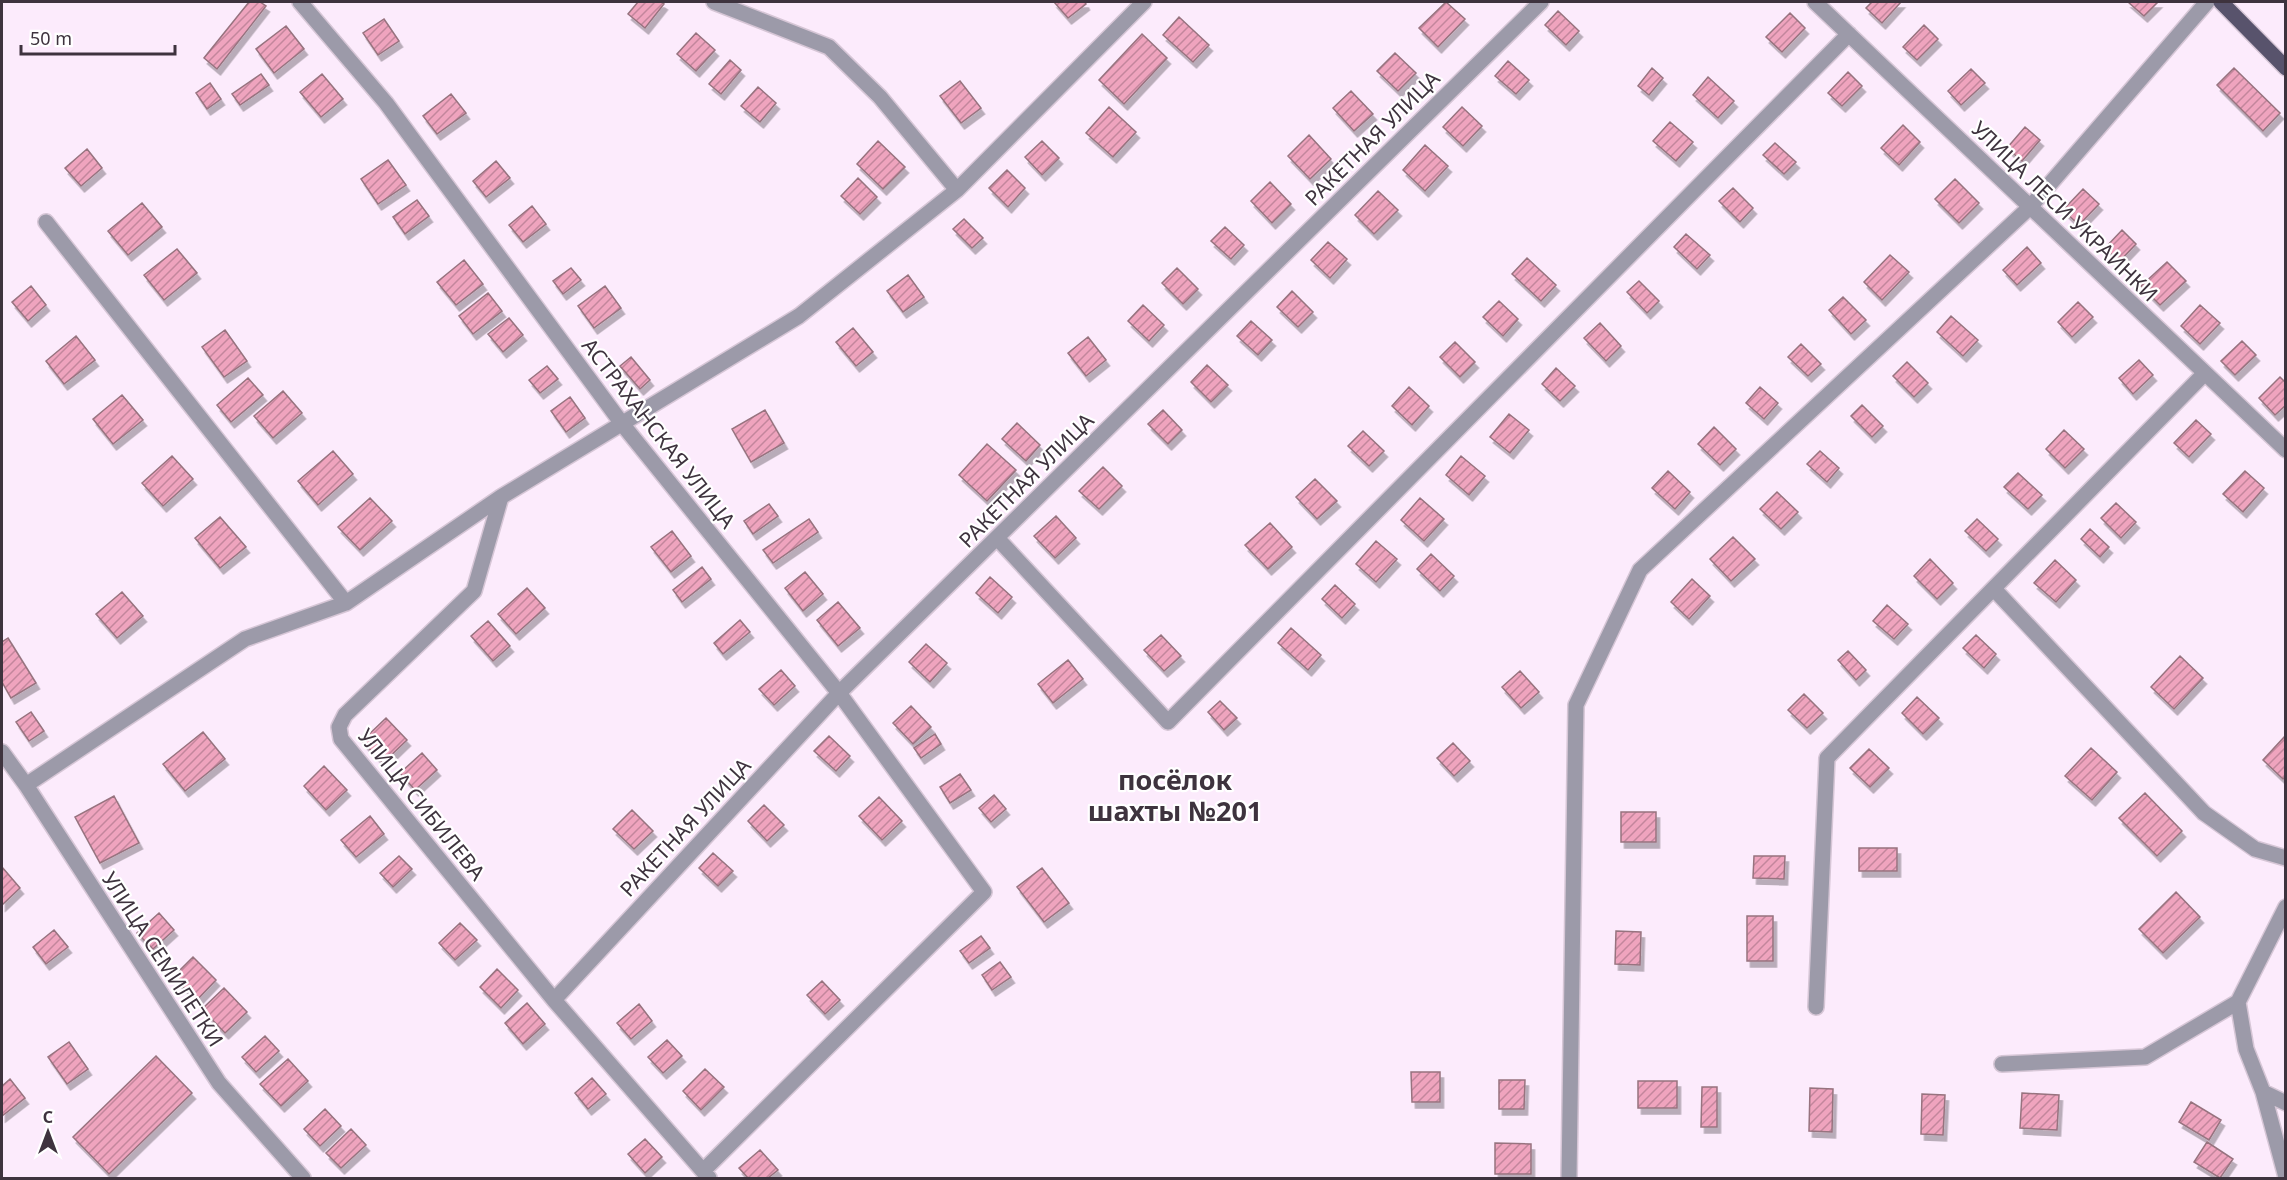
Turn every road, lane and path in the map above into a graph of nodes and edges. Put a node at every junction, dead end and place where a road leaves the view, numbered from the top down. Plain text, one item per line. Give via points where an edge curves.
1 (300, 2) edge
2 (714, 2) edge
3 (1144, 2) edge
4 (1541, 2) edge
5 (1815, 2) edge
6 (2207, 2) edge
7 (2221, 2) edge
8 (1849, 34) junction
9 (2286, 68) edge
10 (957, 190) junction
11 (2030, 207) junction
12 (46, 222) dead end
13 (2205, 373) junction
14 (623, 425) junction
15 (2286, 450) edge
16 (501, 497) junction
17 (997, 538) junction
18 (1994, 589) junction
19 (346, 603) junction
20 (839, 693) junction
21 (2, 752) edge
22 (26, 785) junction
23 (2286, 858) edge
24 (2286, 907) edge
25 (554, 1000) junction
26 (2238, 1002) junction
27 (1816, 1006) dead end
28 (2001, 1064) dead end
29 (2263, 1092) junction
30 (2286, 1103) edge
31 (706, 1175) edge
32 (2286, 1177) edge
33 (303, 1179) edge
34 (1569, 1179) edge

1 - 14 street, АСТРАХАНСКАЯ УЛИЦА via 386,103
2 - 10 street via 829,47 880,97
3 - 10 street
4 - 17 street, РАКЕТНАЯ УЛИЦА
5 - 8 street, УЛИЦА ЛЕСИ УКРАИНКИ
6 - 11 street
7 - 9 main road
8 - 11 street, УЛИЦА ЛЕСИ УКРАИНКИ
8 - 17 street via 1168,722
10 - 14 street via 799,316
11 - 13 street, УЛИЦА ЛЕСИ УКРАИНКИ
11 - 34 street via 1640,570 1576,705
12 - 19 street
13 - 15 street, УЛИЦА ЛЕСИ УКРАИНКИ
13 - 18 street
14 - 16 street
14 - 20 street, АСТРАХАНСКАЯ УЛИЦА
16 - 19 street
16 - 25 street, УЛИЦА СИБИЛЕВА via 474,591 345,715 339,727 340,739
17 - 20 street, РАКЕТНАЯ УЛИЦА
18 - 23 street via 2205,813 2255,849
18 - 27 street via 1827,758
19 - 22 street via 244,639
20 - 25 street, РАКЕТНАЯ УЛИЦА
20 - 31 street, АСТРАХАНСКАЯ УЛИЦА via 984,892
21 - 22 street, УЛИЦА СЕМИЛЕТКИ
22 - 33 street, УЛИЦА СЕМИЛЕТКИ via 219,1083
24 - 26 street
25 - 31 street, УЛИЦА СИБИЛЕВА
26 - 28 street via 2145,1057
26 - 29 street via 2246,1049
29 - 30 street
29 - 32 street

